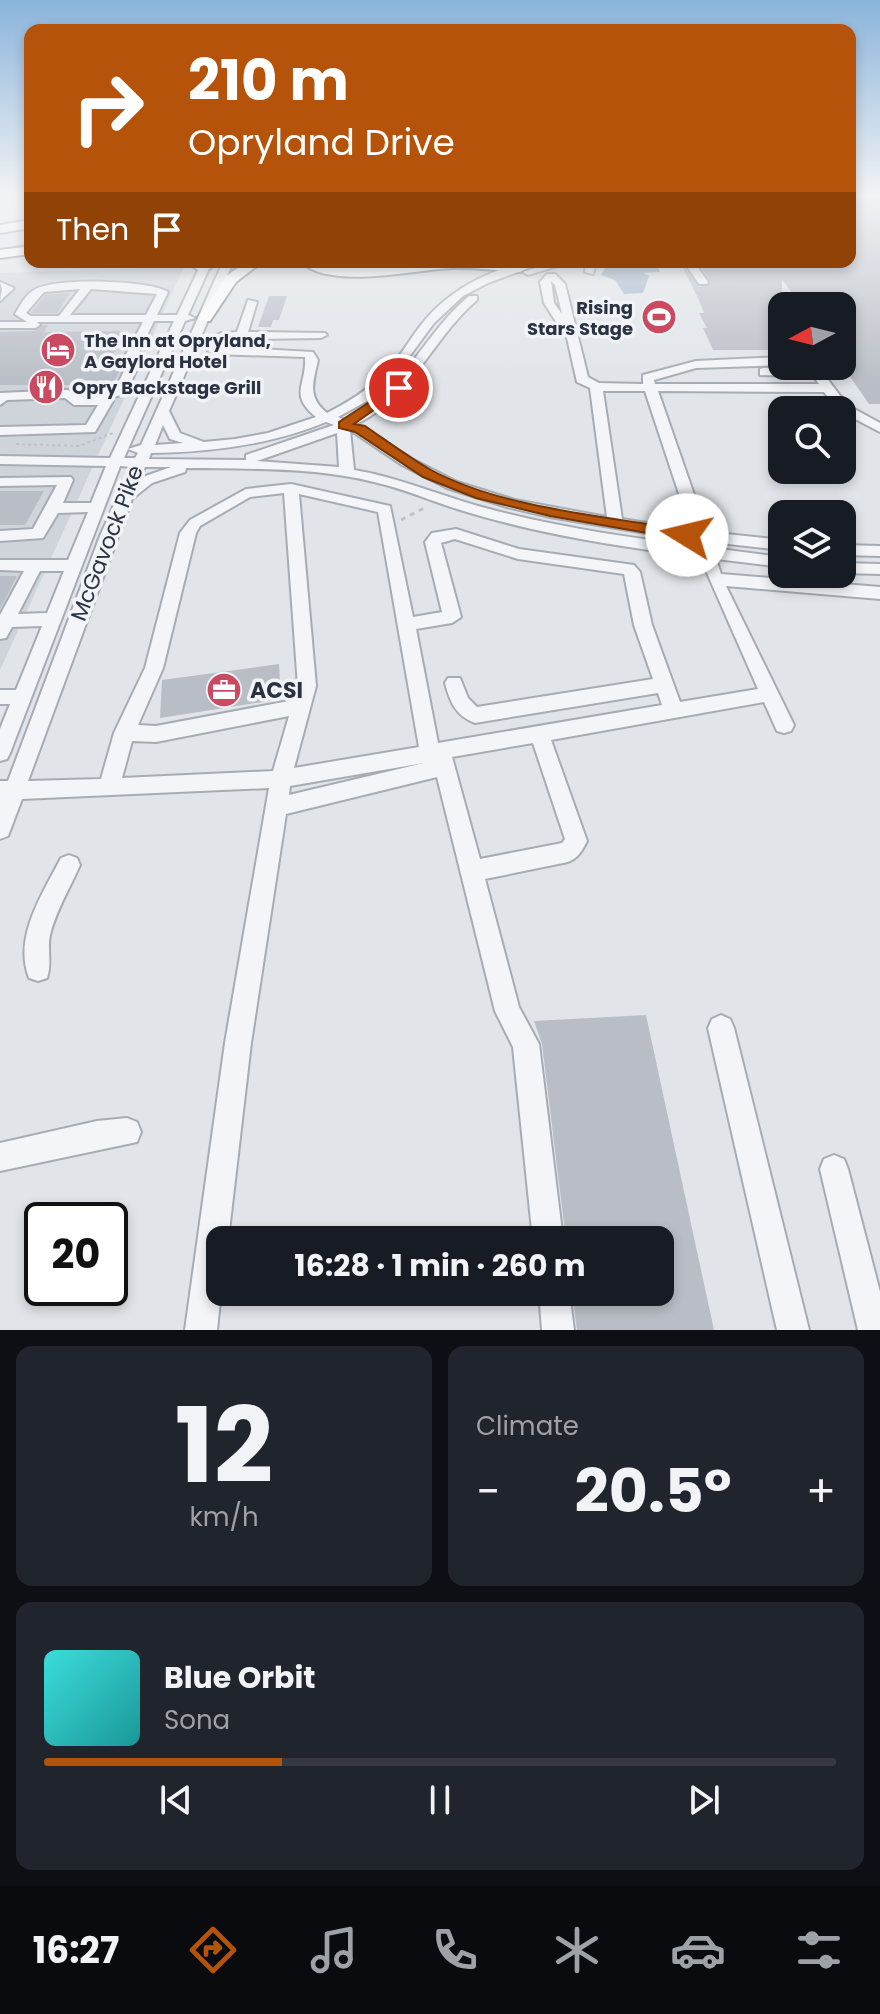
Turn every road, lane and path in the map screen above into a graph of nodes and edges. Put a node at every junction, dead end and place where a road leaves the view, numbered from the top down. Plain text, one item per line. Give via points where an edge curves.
1 (24, 261) edge
2 (0, 263) edge
3 (200, 268) edge
4 (226, 268) edge
5 (247, 268) edge
6 (316, 268) edge
7 (402, 268) edge
8 (520, 268) joint
9 (693, 268) edge
10 (546, 269) edge
11 (703, 282) dead end
12 (0, 285) edge
13 (87, 287) junction
14 (0, 298) edge
15 (252, 302) dead end
16 (65, 315) junction
17 (150, 318) junction
18 (181, 318) junction
19 (205, 318) junction
20 (0, 325) edge
21 (321, 335) dead end
22 (221, 336) dead end
23 (240, 336) junction
24 (214, 351) dead end
25 (236, 351) junction
26 (768, 361) edge
27 (768, 370) edge
28 (664, 371) junction
29 (822, 380) edge
30 (589, 383) junction
31 (648, 383) junction
32 (147, 393) junction
33 (831, 393) junction
34 (68, 394) junction
35 (87, 394) tunnel mouth
36 (110, 396) junction
37 (1, 398) edge
38 (163, 411) junction
39 (324, 417) junction
40 (343, 425) junction
41 (880, 428) edge
42 (2, 433) edge
43 (0, 447) edge
44 (207, 447) junction
45 (118, 455) junction
46 (141, 455) junction
47 (0, 460) edge
48 (207, 464) junction
49 (229, 464) junction
50 (348, 473) junction
51 (0, 482) edge
52 (291, 488) junction
53 (124, 500) junction
54 (98, 507) junction
55 (426, 507) dead end
56 (53, 508) junction
57 (401, 521) dead end
58 (608, 522) junction
59 (0, 536) edge
60 (598, 537) junction
61 (703, 545) junction
62 (768, 545) edge
63 (856, 550) edge
64 (880, 551) edge
65 (768, 559) edge
66 (0, 565) edge
67 (34, 566) junction
68 (75, 566) junction
69 (856, 568) edge
70 (880, 569) edge
71 (715, 579) junction
72 (880, 593) edge
73 (53, 619) junction
74 (407, 624) junction
75 (2, 625) edge
76 (454, 683) dead end
77 (664, 685) junction
78 (769, 694) junction
79 (0, 697) edge
80 (22, 697) junction
81 (301, 706) junction
82 (674, 711) junction
83 (784, 725) dead end
84 (124, 733) junction
85 (540, 736) junction
86 (0, 753) edge
87 (439, 757) junction
88 (281, 779) junction
89 (109, 788) junction
90 (7, 790) edge
91 (277, 807) junction
92 (0, 829) edge
93 (69, 865) dead end
94 (472, 871) junction
95 (38, 969) dead end
96 (721, 1028) dead end
97 (127, 1132) dead end
98 (0, 1157) edge
99 (834, 1169) dead end
100 (546, 1226) edge
101 (555, 1306) edge
102 (201, 1330) edge
103 (558, 1330) edge
104 (793, 1330) edge
105 (874, 1330) edge

1 - 2 highway
3 - 18 street, McGavock Pike
4 - 19 street, McGavock Pike
5 - 19 highway via 231,279
6 - 7 highway via 341,273
8 - 10 street
8 - 39 street via 469,287 453,299 389,376
9 - 11 street
10 - 30 street via 549,303 565,324
10 - 40 street via 510,277 464,306 399,388
12 - 14 street via 9,288
13 - 16 street
13 - 16 street via 43,288 20,314 29,319
13 - 17 street via 156,288 163,292
15 - 23 street
16 - 17 street
17 - 18 street
17 - 20 street
17 - 36 street via 128,362 132,367
18 - 19 street
18 - 32 street, McGavock Pike
19 - 38 street, McGavock Pike
21 - 23 street
22 - 23 street
23 - 25 street
24 - 25 street
25 - 39 street via 306,353 312,358 306,397
26 - 28 street via 714,360
27 - 28 street
28 - 31 street
29 - 33 street
30 - 31 street
30 - 58 street
31 - 33 street
31 - 61 street
32 - 36 street
32 - 45 street, McGavock Pike
33 - 41 street via 853,415
34 - 35 street
34 - 36 street via 74,401
34 - 37 street
36 - 42 street via 90,429
38 - 44 street via 175,436
38 - 46 street, McGavock Pike
39 - 40 street
39 - 44 street via 258,439
40 - 49 street
40 - 50 street
40 - 58 street via 360,429 452,485 512,504
43 - 45 street
44 - 46 street
45 - 46 street
45 - 47 street
45 - 54 street, McGavock Pike
46 - 48 street
46 - 53 street, McGavock Pike
48 - 49 street
48 - 53 street via 157,475
49 - 50 street
50 - 60 street via 508,519
51 - 56 street via 66,480
52 - 74 street via 385,509
52 - 81 street via 307,686
52 - 84 street via 246,493 195,523 188,533 154,668
53 - 90 street, McGavock Pike
54 - 56 street
54 - 68 street, McGavock Pike
55 - 57 path
56 - 59 street via 38,534
58 - 60 street
58 - 61 street
60 - 61 street
61 - 62 street
61 - 65 street
61 - 71 street
63 - 64 street
66 - 67 street
67 - 68 street
67 - 75 street
68 - 73 street, McGavock Pike
69 - 70 street
71 - 72 street
71 - 78 street
73 - 75 street
73 - 80 street, McGavock Pike
74 - 77 street via 452,617 434,552 437,537 456,534 518,554 628,569
74 - 87 street
76 - 77 street via 458,700 475,715
77 - 82 street
78 - 82 street
78 - 83 street
79 - 80 street
80 - 86 street, McGavock Pike
81 - 84 street via 156,734
81 - 88 street
82 - 85 street
84 - 89 street
85 - 87 street
85 - 94 street via 576,841 568,852
87 - 88 street
87 - 91 street
87 - 94 street
88 - 89 street
88 - 91 street
89 - 90 street
90 - 92 street, McGavock Pike
91 - 102 street via 238,1043
93 - 95 street via 43,919 34,959
94 - 100 street via 508,1011 526,1044
96 - 104 street
97 - 98 street
99 - 105 street
101 - 103 street

